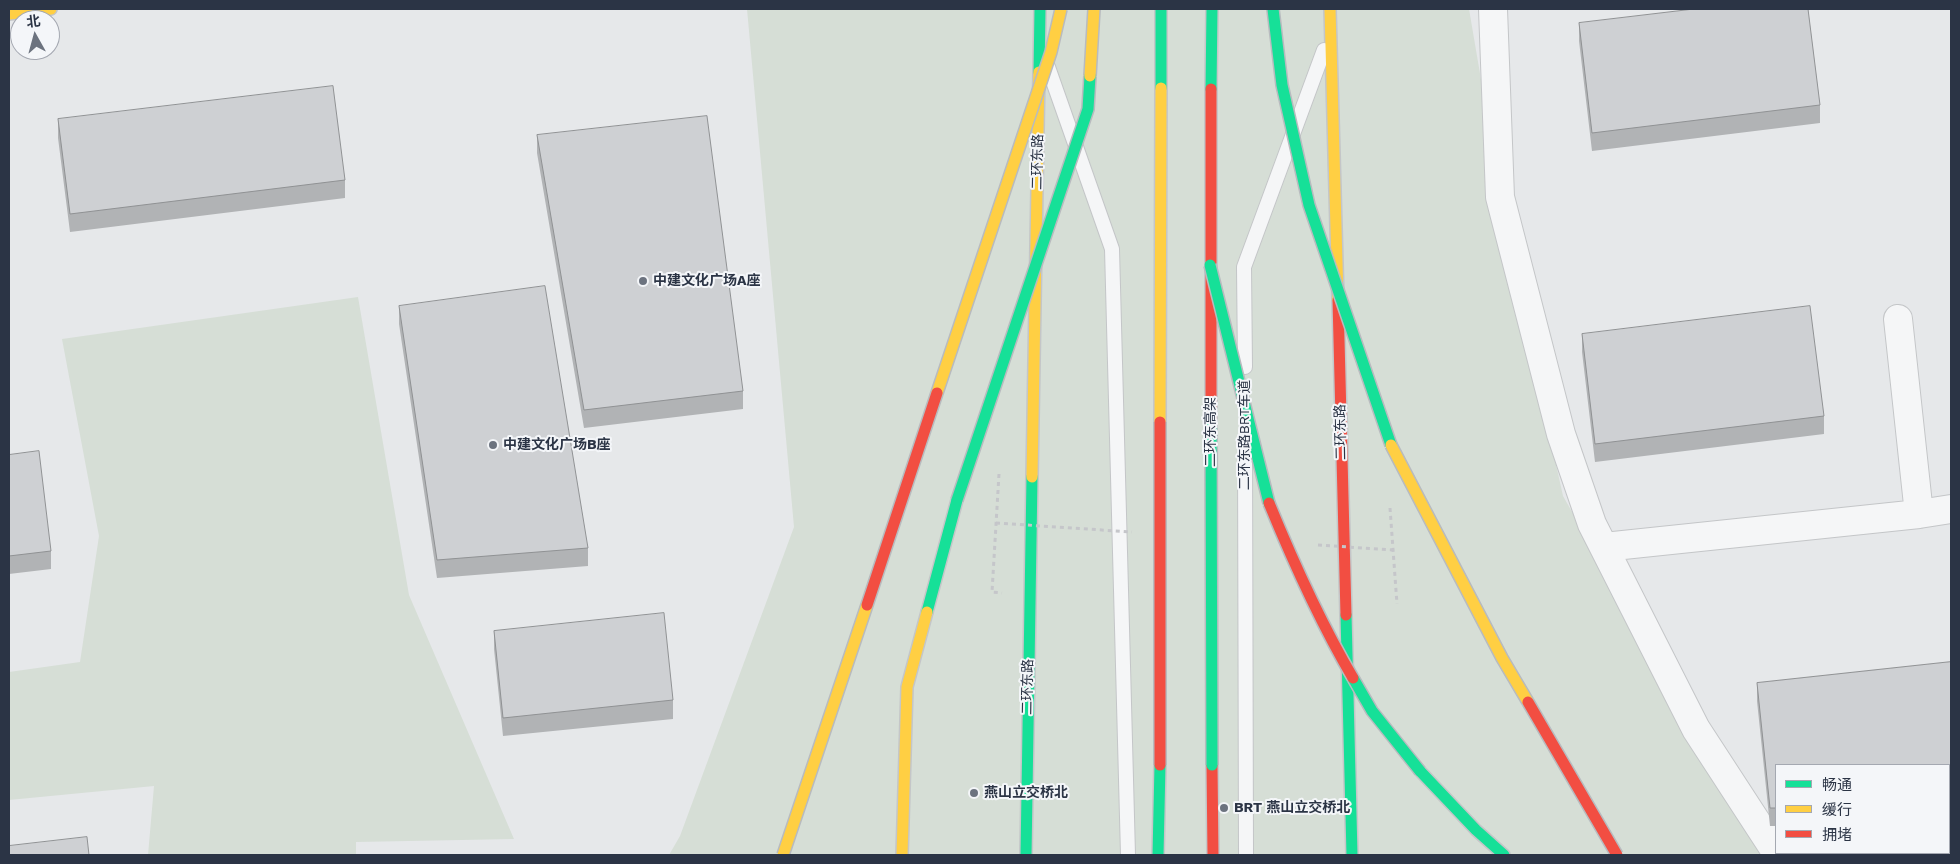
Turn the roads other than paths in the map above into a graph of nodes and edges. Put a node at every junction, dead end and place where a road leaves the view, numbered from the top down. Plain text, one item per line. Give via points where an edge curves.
1 (51, 9) edge
2 (1040, 9) edge
3 (1061, 9) edge
4 (1094, 9) edge
5 (1161, 9) edge
6 (1212, 9) edge
7 (1273, 9) edge
8 (1330, 9) edge
9 (1492, 9) edge
10 (9, 14) edge
11 (1331, 31) junction
12 (1040, 43) junction
13 (1210, 265) junction
14 (1898, 319) dead end
15 (1951, 509) edge
16 (1919, 514) junction
17 (1604, 547) junction
18 (1775, 850) edge
19 (783, 855) edge
20 (902, 855) edge
21 (1026, 855) edge
22 (1128, 855) edge
23 (1158, 855) edge
24 (1213, 855) edge
25 (1246, 855) edge
26 (1352, 855) edge
27 (1504, 855) edge
28 (1617, 855) edge

1 - 10 main road
2 - 12 main road, 二环东路
3 - 19 main road, bridge via 1052,52
4 - 20 main road, bridge via 1088,109 957,500 907,687
5 - 23 main road, bridge
6 - 13 main road, 二环东高架
7 - 28 main road, bridge via 1282,84 1309,204 1388,439 1502,658
8 - 11 main road, 二环东路
9 - 17 street via 1500,197 1561,434 1592,524
11 - 25 lane, 二环东路BRT车道 via 1244,267
11 - 26 main road, 二环东路
12 - 21 main road, 二环东路
12 - 22 lane via 1112,249
13 - 24 main road, 二环东高架, bridge
13 - 27 main road, bridge via 1266,496 1298,574 1372,711 1420,771
14 - 16 street
15 - 16 street
16 - 17 street
17 - 18 street via 1696,729

